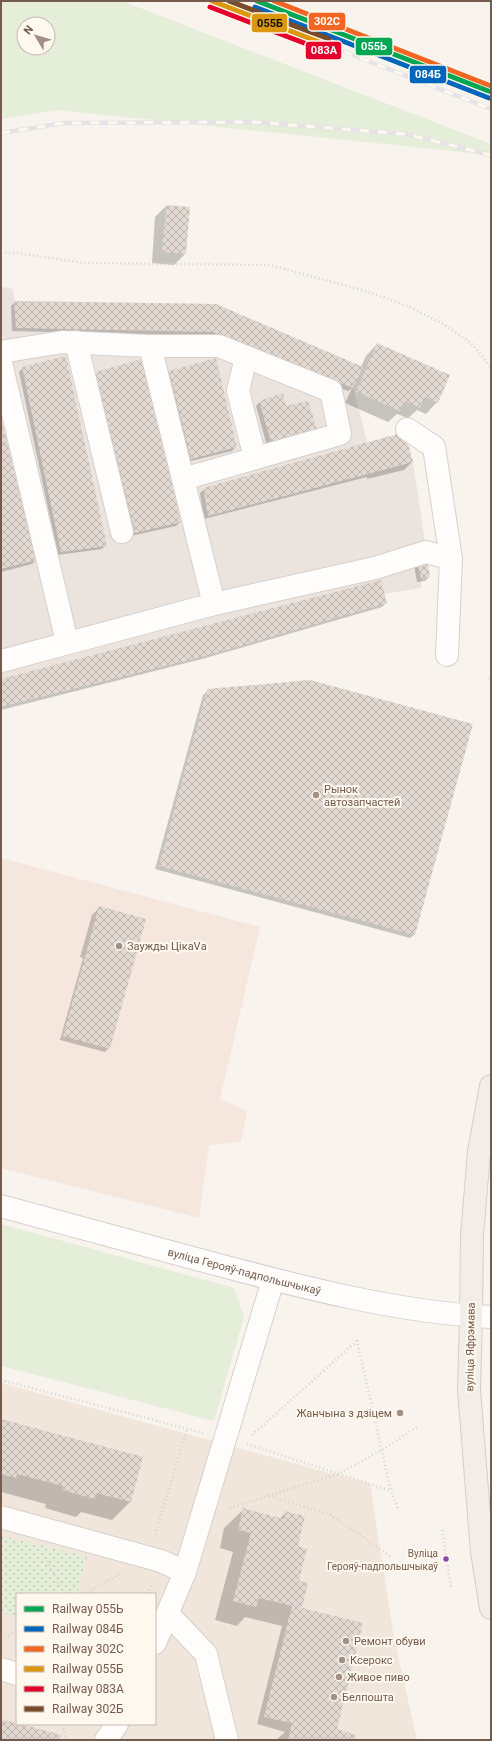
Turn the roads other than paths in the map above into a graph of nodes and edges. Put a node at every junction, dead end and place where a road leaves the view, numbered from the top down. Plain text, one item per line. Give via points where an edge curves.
1 (76, 342) junction
2 (150, 346) junction
3 (1, 352) edge
4 (246, 357) junction
5 (1, 363) edge
6 (408, 429) dead end
7 (255, 458) junction
8 (182, 479) junction
9 (122, 532) dead end
10 (451, 559) junction
11 (214, 604) junction
12 (67, 642) junction
13 (447, 655) dead end
14 (1, 661) edge
15 (491, 1086) edge
16 (1, 1206) edge
17 (273, 1280) junction
18 (481, 1316) edge
19 (1, 1517) edge
20 (185, 1572) junction
21 (491, 1608) edge
22 (168, 1614) junction
23 (156, 1641) edge
24 (1, 1669) edge
25 (16, 1674) edge
26 (116, 1725) edge
27 (106, 1740) edge
28 (228, 1740) edge

1 - 2 street
1 - 3 street
1 - 9 street
2 - 4 street via 219,346
2 - 8 street
4 - 7 street via 238,391
4 - 7 street via 331,391 340,434
5 - 12 street
6 - 10 street via 434,447
7 - 8 street
8 - 11 street
10 - 11 street via 426,552 375,568
10 - 13 street
11 - 12 street
12 - 14 street
15 - 18 main road, вуліца Яфрэмава via 479,1152 472,1236
16 - 17 street, вуліца Герояў-падпольшчыкаў
17 - 18 street, вуліца Герояў-падпольшчыкаў via 372,1302
17 - 20 street
18 - 21 main road, вуліца Яфрэмава via 468,1390 482,1552
19 - 20 street via 156,1559
20 - 22 street
22 - 23 street
22 - 28 street via 206,1654
24 - 25 street
26 - 27 street

